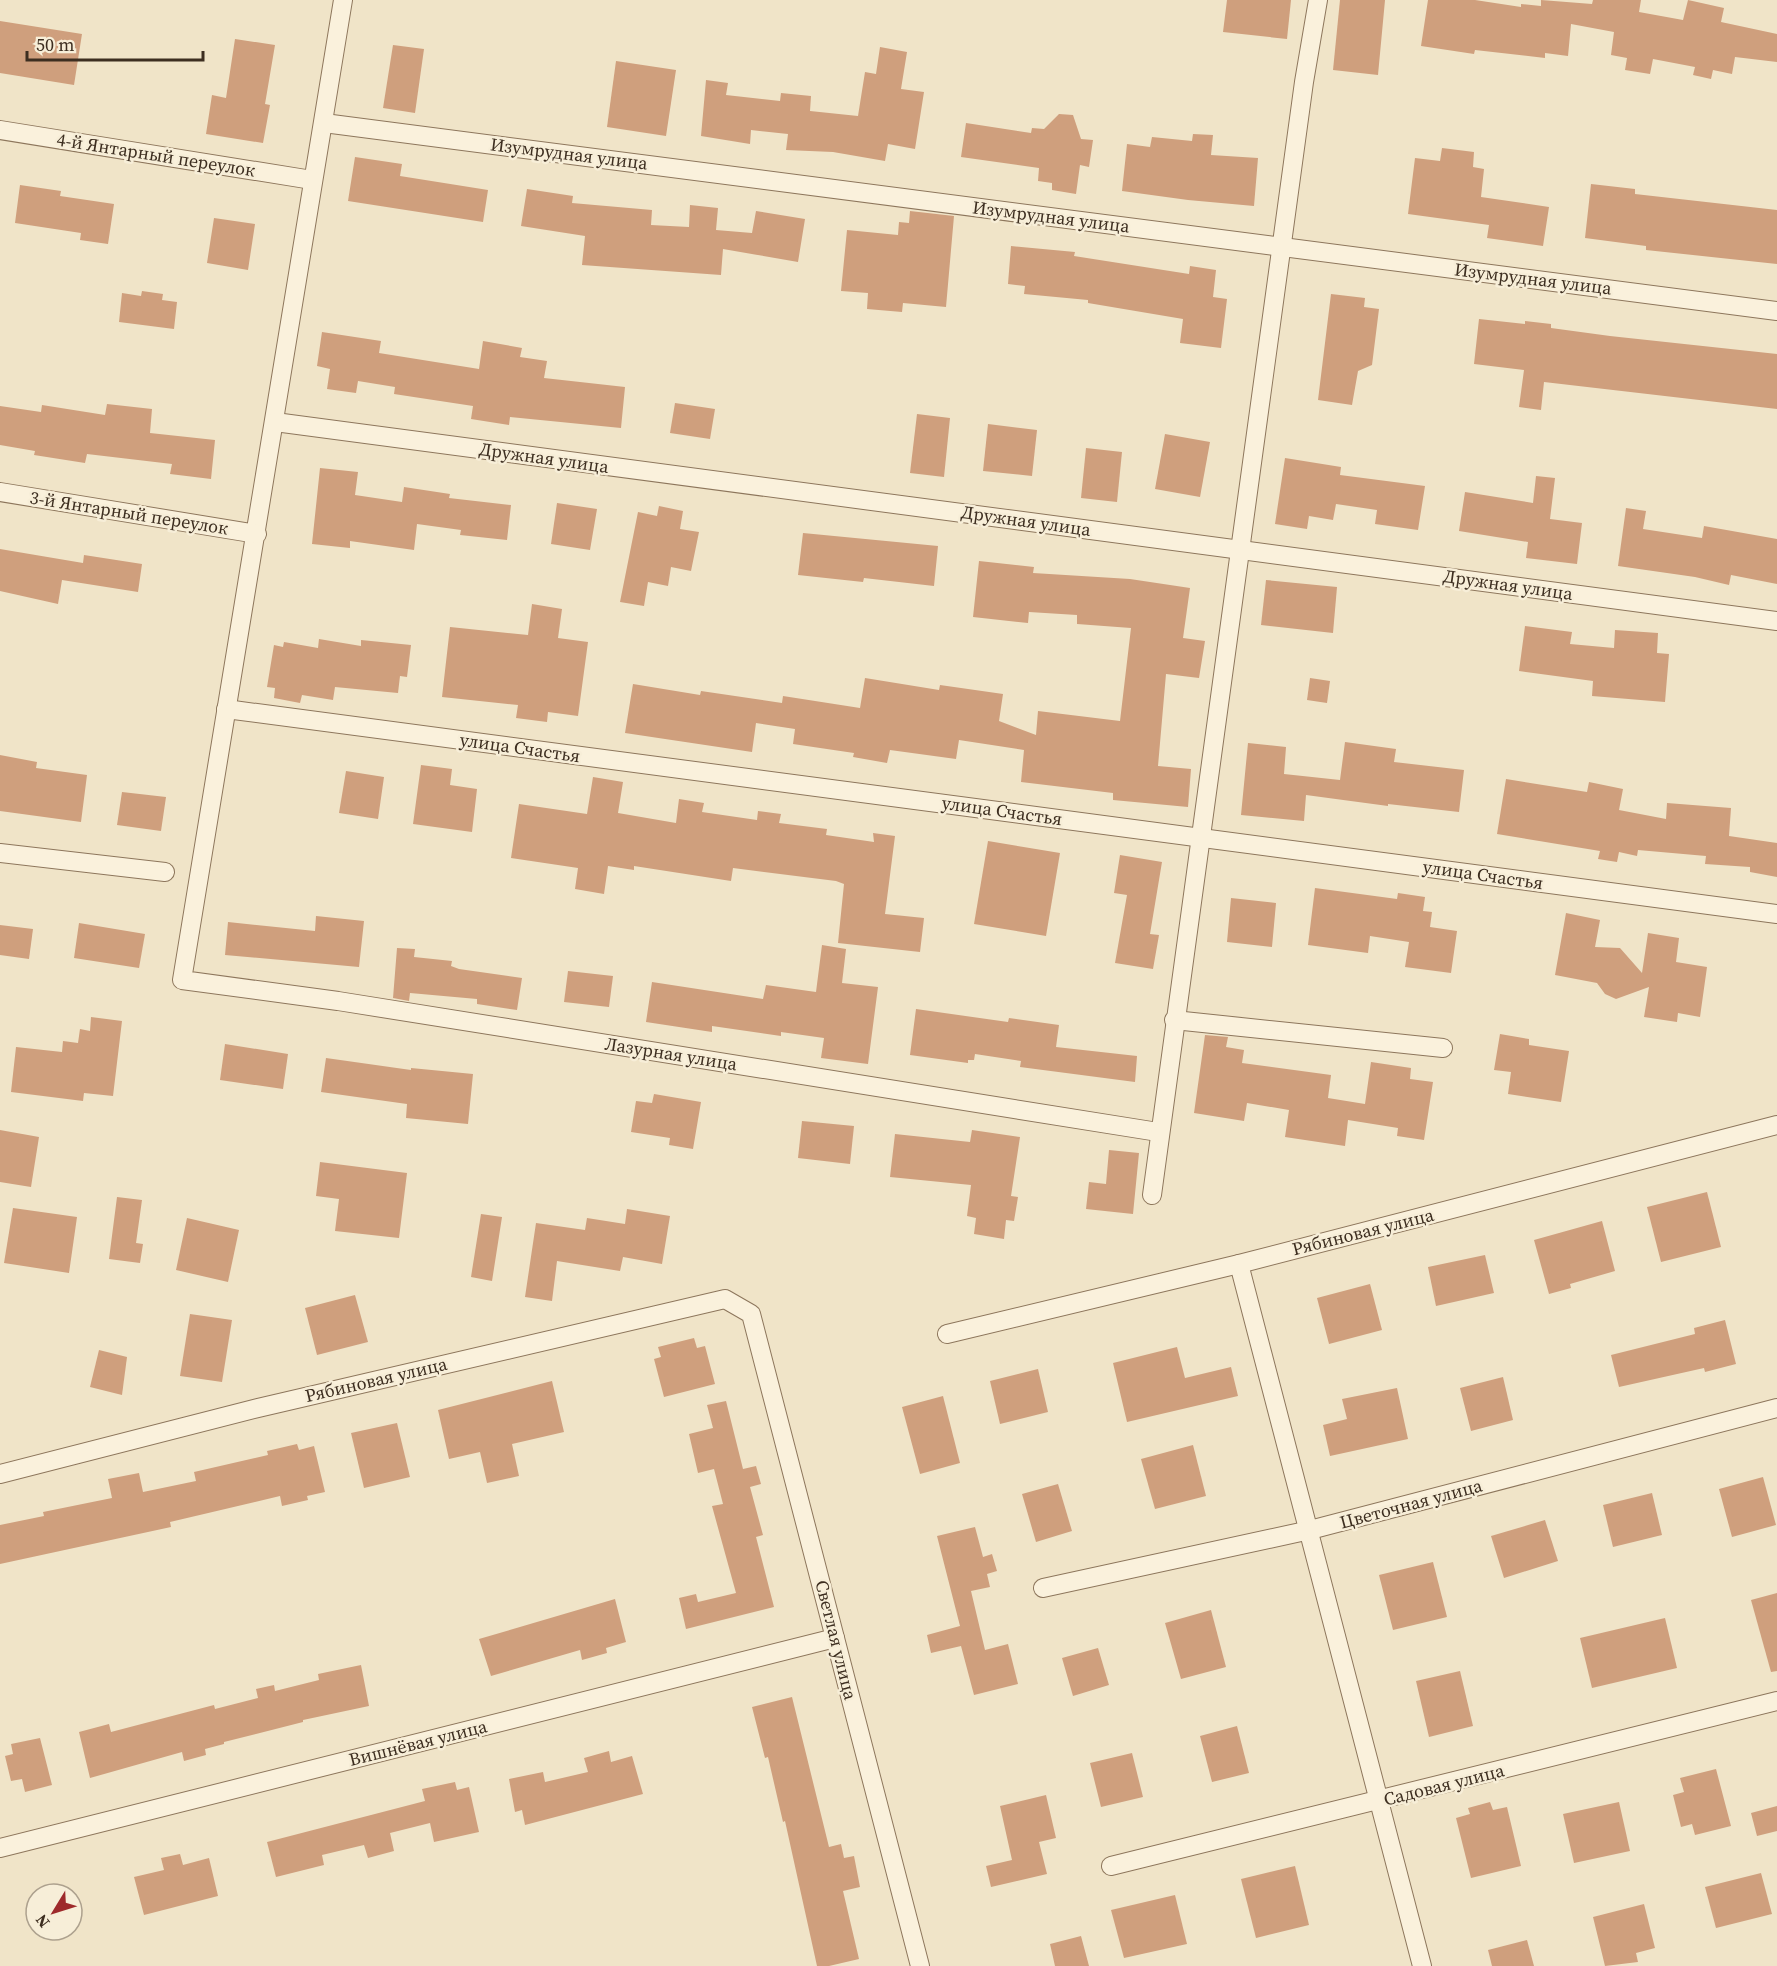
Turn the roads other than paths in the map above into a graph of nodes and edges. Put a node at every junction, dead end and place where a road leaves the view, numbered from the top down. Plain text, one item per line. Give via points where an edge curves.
1 (343, 0) edge
2 (1318, 0) edge
3 (324, 123) junction
4 (0, 130) edge
5 (312, 180) junction
6 (1281, 247) junction
7 (1777, 311) edge
8 (275, 422) junction
9 (0, 492) edge
10 (257, 534) junction
11 (1239, 550) junction
12 (1777, 621) edge
13 (226, 709) junction
14 (1199, 837) junction
15 (0, 853) edge
16 (165, 872) dead end
17 (1777, 914) edge
18 (1174, 1020) junction
19 (1443, 1048) dead end
20 (1777, 1125) edge
21 (1158, 1132) junction
22 (1152, 1196) dead end
23 (1239, 1264) junction
24 (751, 1314) joint
25 (947, 1334) dead end
26 (1777, 1408) edge
27 (0, 1474) edge
28 (1310, 1530) junction
29 (1043, 1588) dead end
30 (836, 1638) junction
31 (1777, 1701) edge
32 (1378, 1801) junction
33 (0, 1848) edge
34 (1111, 1866) dead end
35 (920, 1966) edge
36 (1422, 1966) edge

1 - 3 street
2 - 6 street
3 - 5 street
3 - 6 street, Изумрудная улица
4 - 5 street, 4-й Янтарный переулок
5 - 8 street
6 - 7 street, Изумрудная улица
6 - 11 street
8 - 10 street
8 - 11 street, Дружная улица
9 - 10 street, 3-й Янтарный переулок
10 - 13 street
11 - 12 street, Дружная улица
11 - 14 street
13 - 14 street, улица Счастья
13 - 21 street, Лазурная улица via 182,980 350,1003
14 - 17 street, улица Счастья
14 - 18 street
15 - 16 street
18 - 19 street
18 - 21 street
20 - 23 street, Рябиновая улица
21 - 22 street
23 - 25 street, Рябиновая улица
23 - 28 street
24 - 27 street, Рябиновая улица via 725,1299 258,1408
24 - 30 street, Светлая улица
26 - 28 street, Цветочная улица
28 - 29 street, Цветочная улица
28 - 32 street
30 - 33 street, Вишнёвая улица
30 - 35 street, Светлая улица
31 - 32 street, Садовая улица
32 - 34 street, Садовая улица
32 - 36 street

